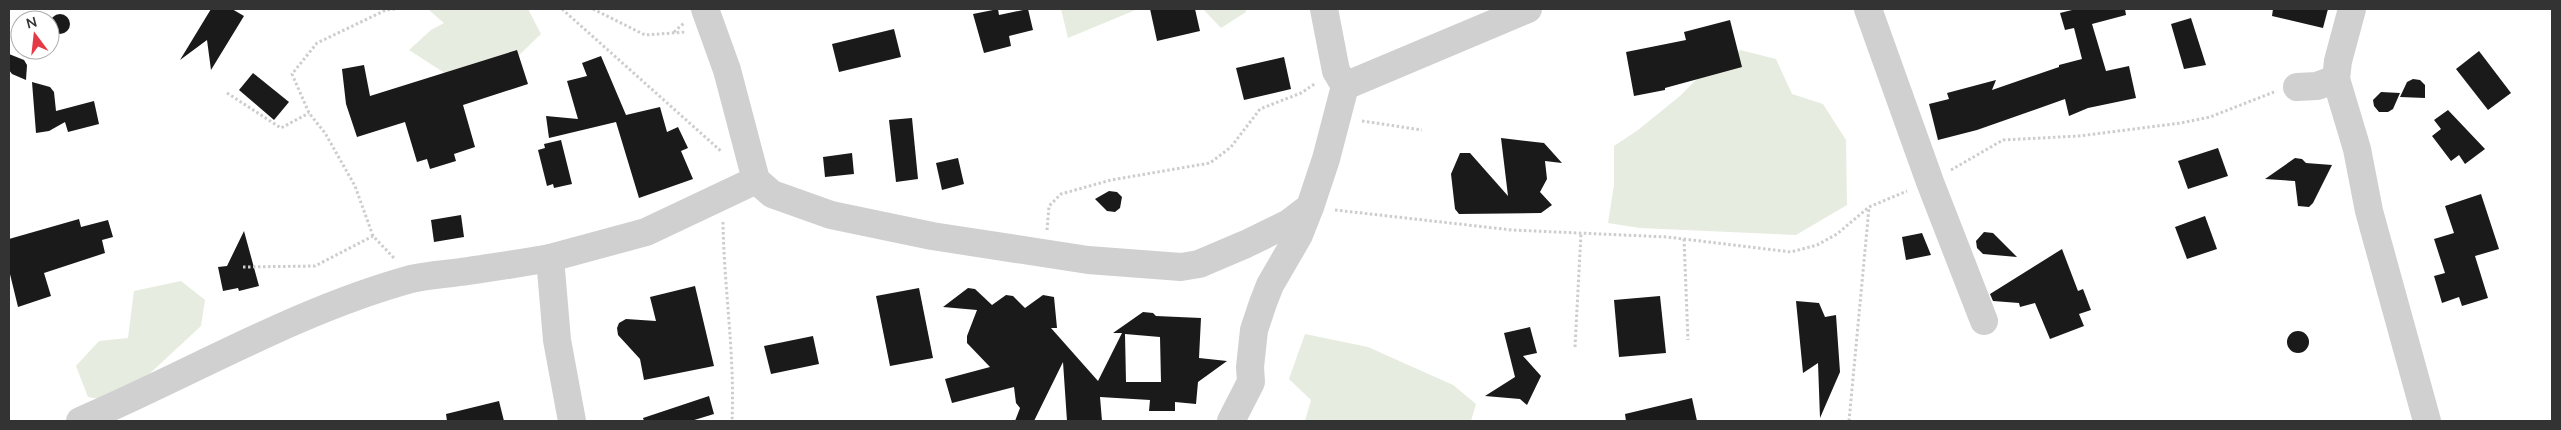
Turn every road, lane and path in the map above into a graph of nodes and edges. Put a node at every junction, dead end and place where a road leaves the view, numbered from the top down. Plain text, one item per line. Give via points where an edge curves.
1 (396, 9) edge
2 (562, 9) edge
3 (593, 9) edge
4 (705, 9) edge
5 (1324, 9) edge
6 (1528, 9) edge
7 (1868, 9) edge
8 (2352, 9) edge
9 (691, 34) dead end
10 (1340, 78) junction
11 (2336, 79) junction
12 (2297, 87) joint
13 (227, 92) dead end
14 (310, 113) junction
15 (1334, 122) junction
16 (1422, 130) dead end
17 (726, 155) dead end
18 (756, 180) junction
19 (1930, 182) junction
20 (1310, 207) junction
21 (1869, 207) junction
22 (723, 219) dead end
23 (1581, 233) junction
24 (373, 236) junction
25 (1684, 239) junction
26 (1045, 252) junction
27 (550, 258) junction
28 (243, 267) dead end
29 (414, 279) junction
30 (1984, 321) dead end
31 (1688, 340) dead end
32 (1575, 347) dead end
33 (80, 421) edge
34 (572, 421) edge
35 (732, 421) edge
36 (1231, 421) edge
37 (1849, 421) edge
38 (2427, 421) edge

1 - 14 path via 386,10 317,42 292,74
2 - 17 path
3 - 9 path via 645,35 684,31
4 - 18 street via 727,70
5 - 10 street
6 - 10 street
7 - 19 street
8 - 11 street
10 - 15 street
10 - 26 path via 1260,109 1231,147 1210,163 1111,180 1060,194 1050,206
11 - 12 street via 2317,86
11 - 38 street
12 - 19 path via 2210,117 2182,123 2079,136 2003,140
13 - 14 path via 281,128
14 - 24 path via 355,186
15 - 16 path via 1370,120
15 - 20 street
18 - 26 street via 772,194 831,215 932,236
18 - 27 street via 646,232
19 - 21 path
19 - 30 street
20 - 23 path via 1512,230
20 - 26 street via 1289,223 1199,264 1181,267 1088,260
20 - 36 street via 1263,303 1254,330 1251,382
21 - 25 path via 1817,246 1791,252
21 - 37 path
22 - 35 path via 734,388
23 - 25 path
23 - 32 path
24 - 28 path via 315,266
24 - 29 path
25 - 31 path
27 - 29 street
27 - 34 street via 557,340
29 - 33 street via 318,311

